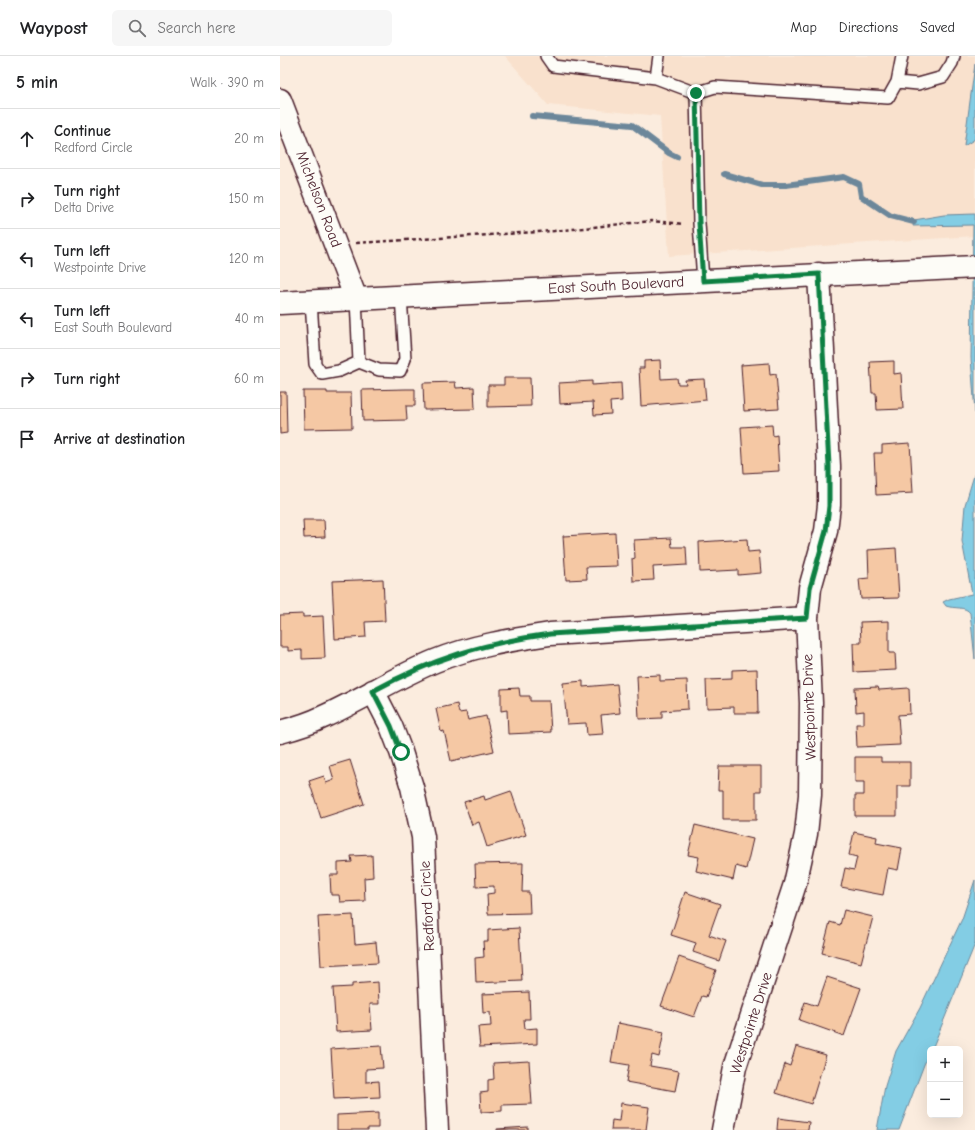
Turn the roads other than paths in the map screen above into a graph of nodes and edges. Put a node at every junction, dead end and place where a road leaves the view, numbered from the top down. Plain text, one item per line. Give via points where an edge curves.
1 (546, 56) edge
2 (659, 56) edge
3 (902, 56) edge
4 (954, 56) edge
5 (656, 78) junction
6 (897, 82) junction
7 (696, 93) junction
8 (280, 100) edge
9 (967, 267) edge
10 (819, 274) junction
11 (703, 281) junction
12 (401, 296) junction
13 (356, 299) junction
14 (311, 301) junction
15 (280, 303) edge
16 (359, 362) junction
17 (807, 618) junction
18 (373, 691) junction
19 (280, 732) edge
20 (438, 1130) edge
21 (723, 1130) edge

1 - 5 lane via 553,66
2 - 5 lane
3 - 6 lane
4 - 6 lane via 943,77 918,84
5 - 7 lane
6 - 7 lane via 888,98 715,87
7 - 11 lane
8 - 13 street, Michelson Road
9 - 10 street, East South Boulevard
10 - 11 street, East South Boulevard
10 - 17 street, Westpointe Drive via 829,458 829,506 826,531 810,588
11 - 12 street, East South Boulevard
12 - 13 street, East South Boulevard
12 - 16 lane via 405,359 400,371 379,370
13 - 14 street, East South Boulevard
13 - 16 lane
14 - 15 street, East South Boulevard
14 - 16 lane via 315,364 322,374 339,371
17 - 18 street via 550,634 509,640 470,649 436,661
17 - 21 street, Westpointe Drive via 812,760 806,834 795,884 735,1067
18 - 19 street via 323,718
18 - 20 street, Redford Circle via 401,752 423,836

